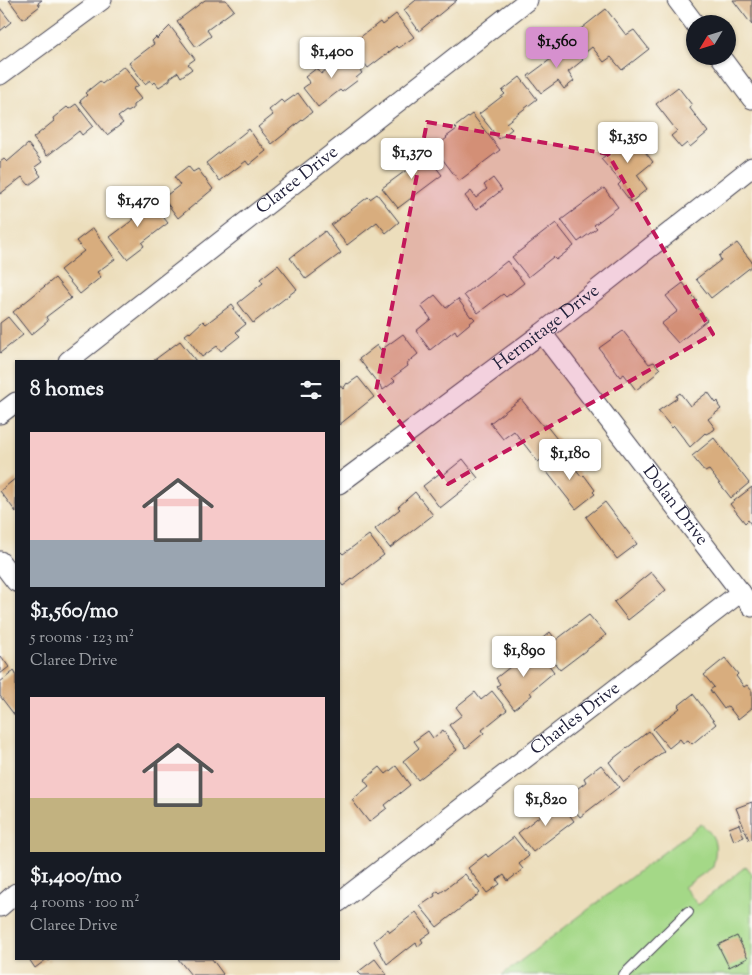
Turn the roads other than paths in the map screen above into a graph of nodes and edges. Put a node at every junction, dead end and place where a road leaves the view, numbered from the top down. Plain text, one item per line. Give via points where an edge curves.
1 (102, 0) edge
2 (528, 0) edge
3 (677, 0) edge
4 (688, 15) edge
5 (727, 65) edge
6 (0, 76) edge
7 (752, 99) edge
8 (752, 167) edge
9 (542, 333) junction
10 (69, 360) edge
11 (15, 403) edge
12 (0, 414) edge
13 (340, 483) edge
14 (0, 561) edge
15 (15, 581) edge
16 (746, 600) edge
17 (15, 894) edge
18 (340, 901) edge
19 (0, 907) edge
20 (688, 912) dead end
21 (624, 975) edge

1 - 6 street
2 - 10 street, Claree Drive
3 - 4 street
5 - 7 street
8 - 9 street, Hermitage Drive
9 - 13 street, Hermitage Drive
9 - 16 street, Dolan Drive
11 - 12 street
14 - 15 street
16 - 18 street, Charles Drive
17 - 19 street
20 - 21 lane

